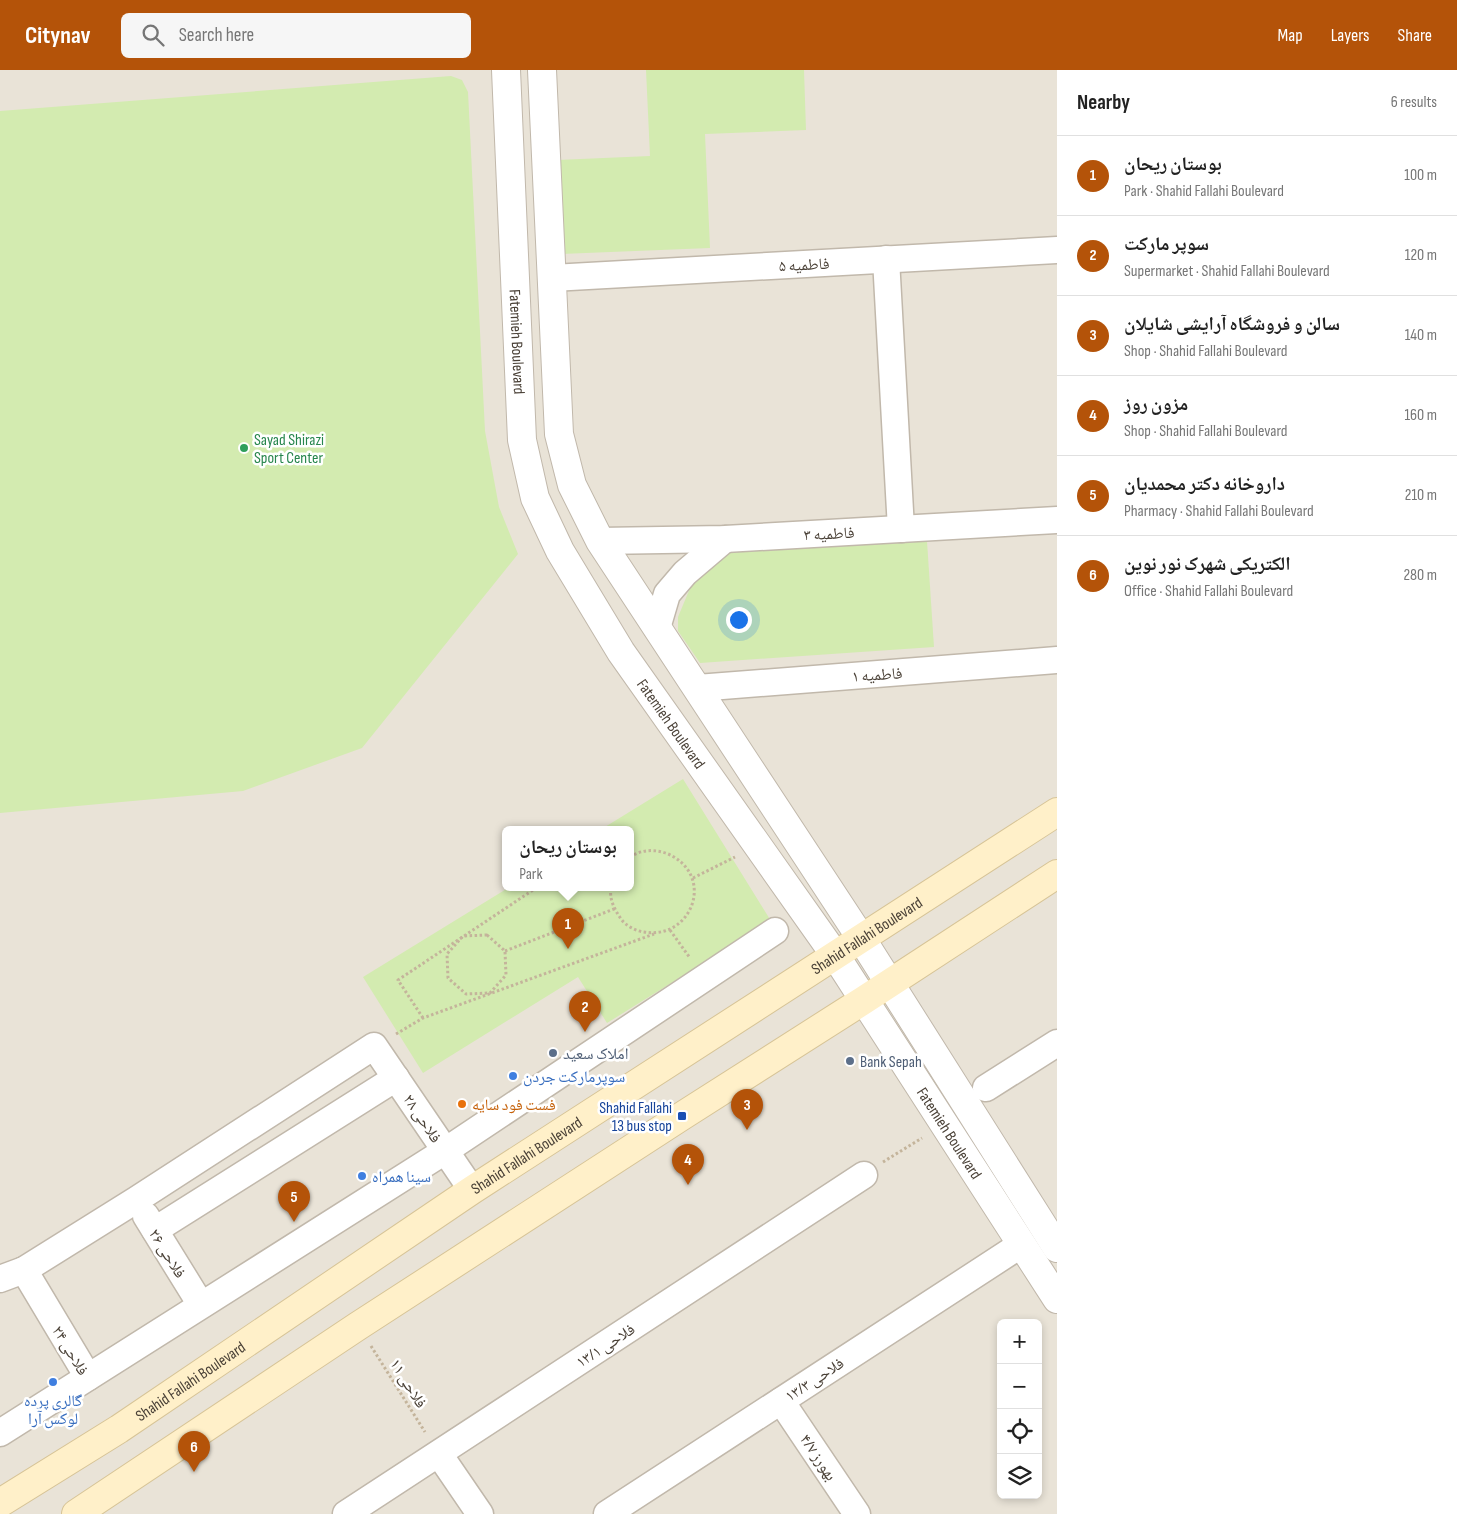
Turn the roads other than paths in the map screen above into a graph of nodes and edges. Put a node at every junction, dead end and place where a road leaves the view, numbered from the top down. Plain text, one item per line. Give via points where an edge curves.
1 (506, 70) edge
2 (542, 70) edge
3 (1057, 250) edge
4 (886, 259) junction
5 (552, 278) junction
6 (1057, 520) edge
7 (901, 529) junction
8 (725, 538) junction
9 (600, 541) junction
10 (657, 628) junction
11 (1057, 660) edge
12 (697, 688) junction
13 (1057, 812) edge
14 (1057, 874) edge
15 (775, 931) dead end
16 (861, 938) junction
17 (835, 955) junction
18 (890, 983) junction
19 (864, 1000) junction
20 (1057, 1043) edge
21 (396, 1078) junction
22 (986, 1088) dead end
23 (445, 1151) junction
24 (864, 1175) road end
25 (472, 1190) junction
26 (136, 1200) junction
27 (155, 1230) junction
28 (1053, 1232) edge
29 (1022, 1244) junction
30 (12, 1274) edge
31 (1057, 1298) edge
32 (201, 1305) junction
33 (88, 1377) junction
34 (781, 1400) junction
35 (0, 1433) edge
36 (439, 1454) junction
37 (0, 1503) edge
38 (76, 1514) edge
39 (346, 1514) edge
40 (480, 1514) edge
41 (607, 1514) edge
42 (857, 1514) edge

1 - 17 street, Fatemieh Boulevard via 522,440 536,498 560,551 621,652
2 - 5 street, Fatemieh Boulevard
3 - 4 street, فاطمیه ۵
4 - 5 street, فاطمیه ۵
4 - 7 street
5 - 9 street, Fatemieh Boulevard via 559,434 572,485
6 - 7 street, فاطمیه ۳
7 - 8 street, فاطمیه ۳
8 - 9 street, فاطمیه ۳
8 - 10 street via 685,573 667,594
9 - 10 street, Fatemieh Boulevard
10 - 12 street, Fatemieh Boulevard
11 - 12 street, فاطمیه ۱
12 - 16 street, Fatemieh Boulevard
13 - 16 main road, Shahid Fallahi Boulevard
14 - 18 main road
15 - 23 street
16 - 17 main road, Shahid Fallahi Boulevard
16 - 18 street, Fatemieh Boulevard
17 - 19 street, Fatemieh Boulevard
17 - 25 main road, Shahid Fallahi Boulevard
18 - 19 main road
18 - 28 street, Fatemieh Boulevard
19 - 29 street, Fatemieh Boulevard
19 - 38 main road via 358,1326
20 - 22 street
21 - 23 street, فلاحی ۲۸
21 - 26 street, فلاحی ۲۸ via 374,1046
21 - 27 street
23 - 25 street, فلاحی ۲۸
23 - 32 street
24 - 36 street, فلاحی ۱۳/۱
25 - 37 main road, Shahid Fallahi Boulevard via 118,1429
26 - 27 street, فلاحی ۲۶
26 - 30 street
27 - 32 street, فلاحی ۲۶
29 - 31 street, Fatemieh Boulevard
29 - 34 street, فلاحی ۱۳/۳
30 - 33 street, فلاحی ۲۴
32 - 33 street
33 - 35 street
34 - 41 street, فلاحی ۱۳/۳
34 - 42 street, بهورز ۴/۷
36 - 39 street, فلاحی ۱۳/۱
36 - 40 street

